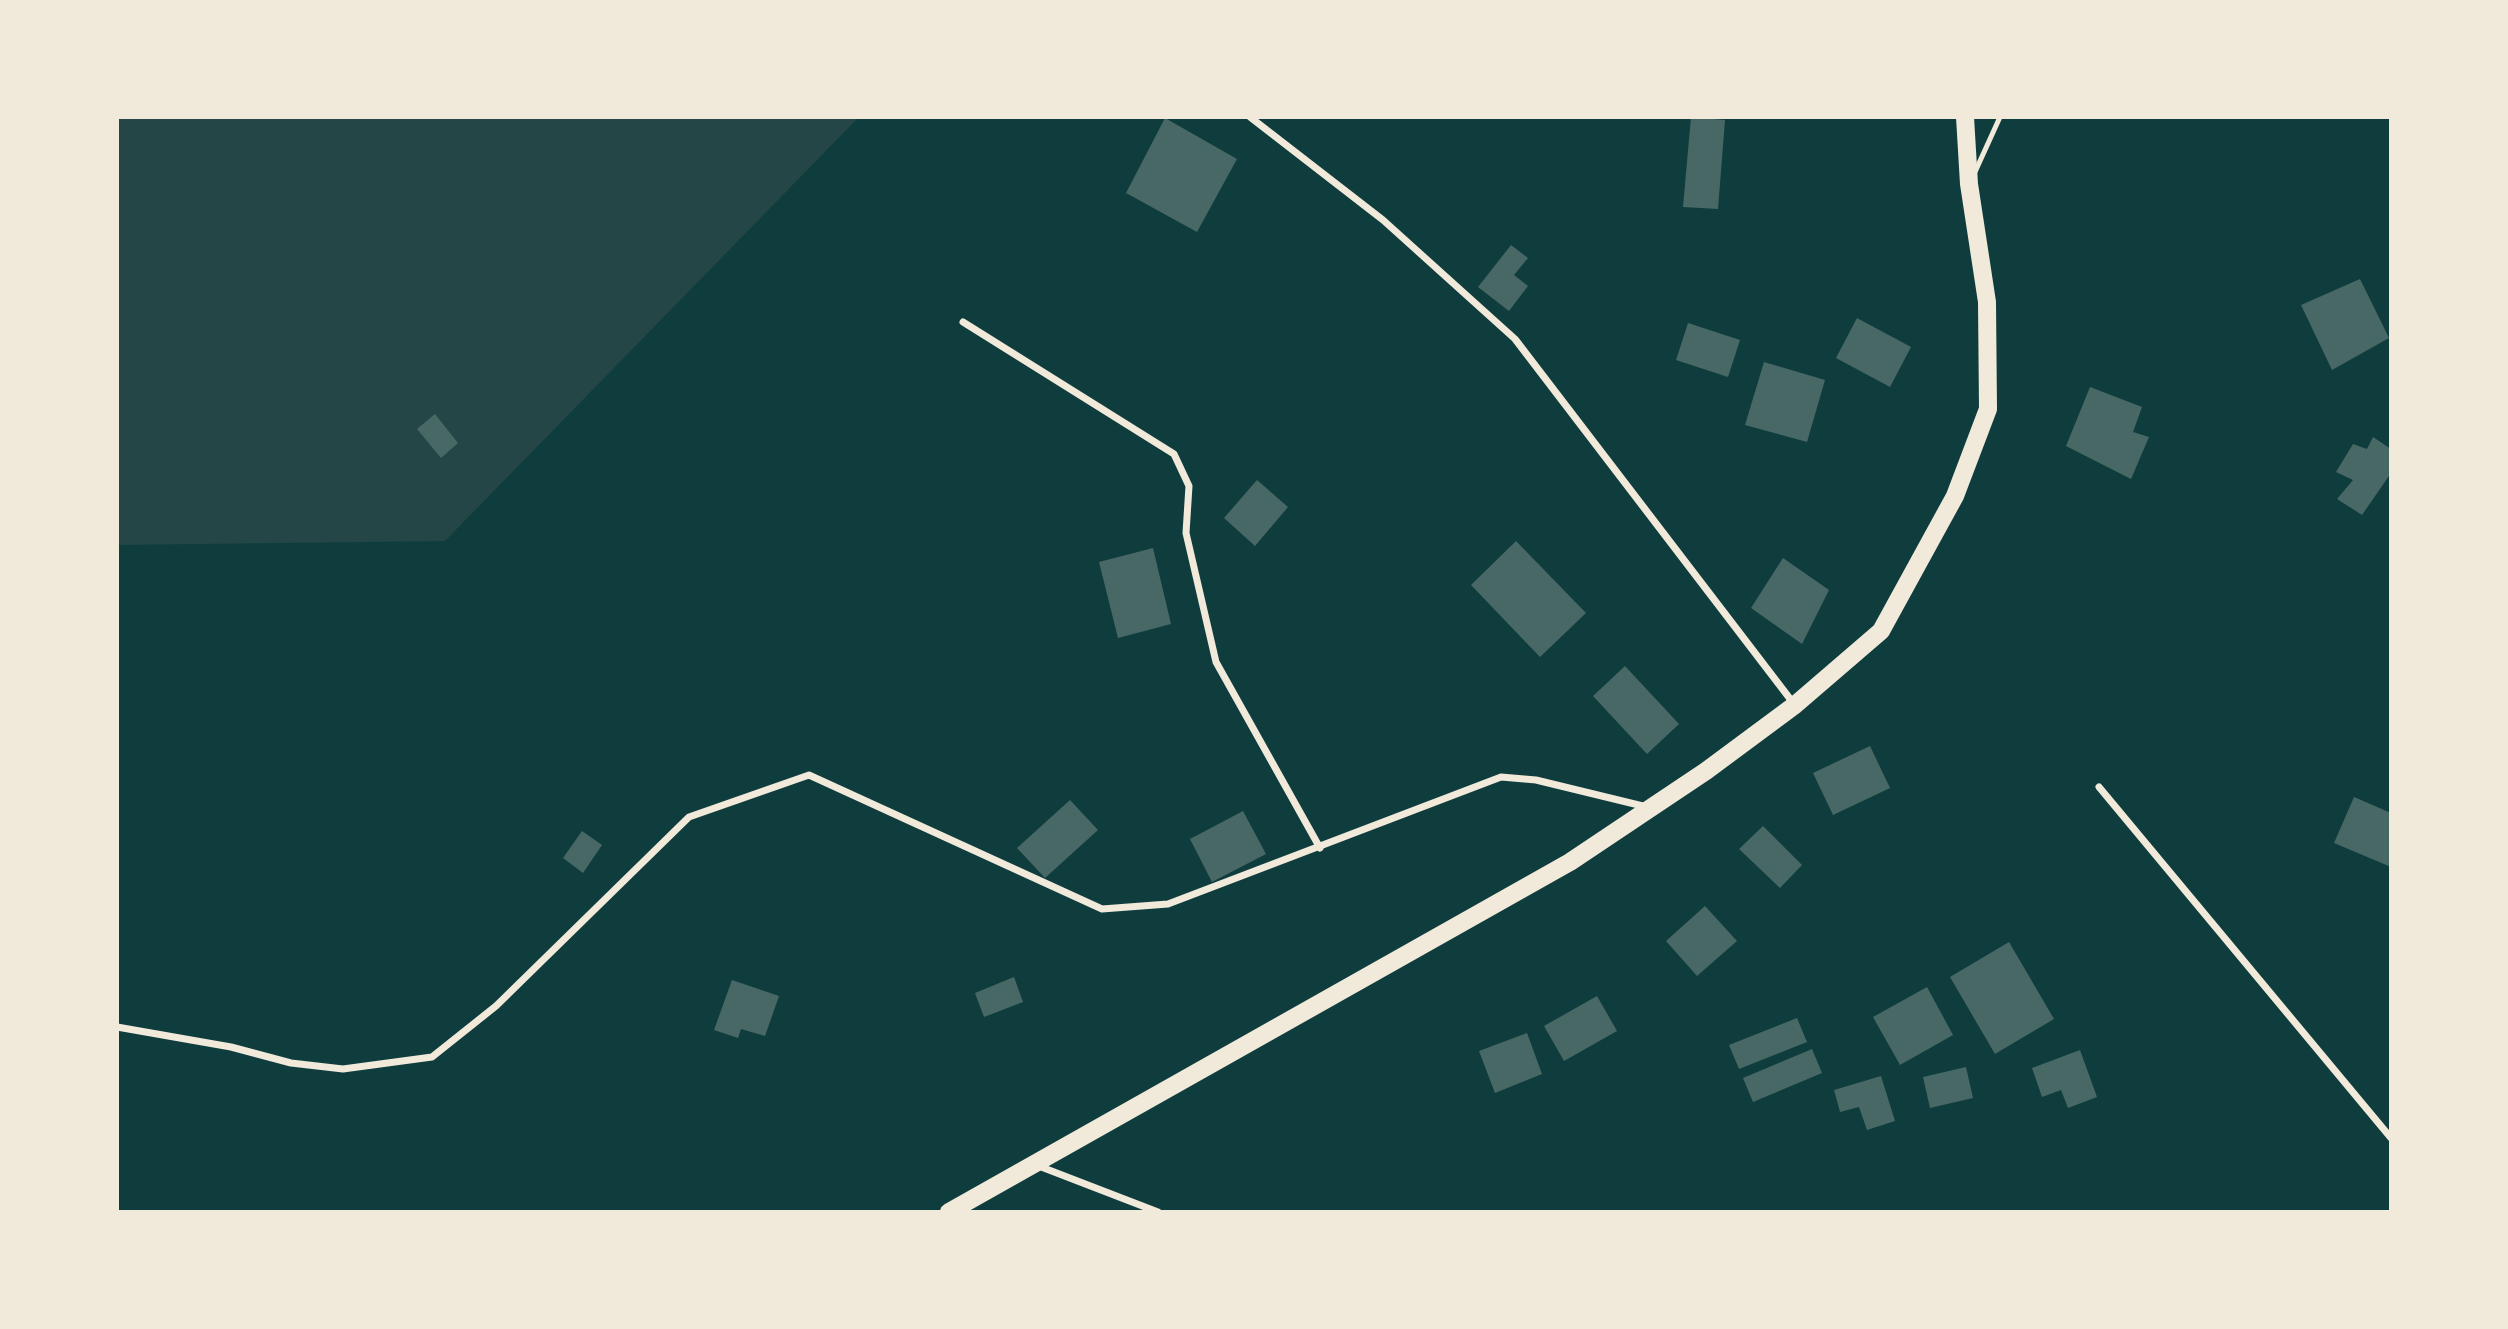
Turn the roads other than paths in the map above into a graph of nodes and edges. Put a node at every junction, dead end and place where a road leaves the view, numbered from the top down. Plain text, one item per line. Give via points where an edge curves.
1 (1250, 117) edge
2 (1965, 117) edge
3 (2000, 117) edge
4 (1969, 184) junction
5 (963, 322) dead end
6 (1794, 705) junction
7 (2099, 787) dead end
8 (1650, 808) junction
9 (1320, 848) junction
10 (117, 1027) edge
11 (2391, 1138) edge
12 (1035, 1165) junction
13 (949, 1212) edge
14 (1158, 1212) edge

1 - 6 street via 1383,220 1515,340
2 - 4 main road
3 - 4 lane
4 - 6 main road via 1987,302 1987,409 1955,496 1881,631
5 - 9 street via 1174,454 1189,486 1186,533 1216,662
6 - 8 main road
7 - 11 street
8 - 9 street via 1536,780 1502,777
8 - 12 main road via 1570,862
9 - 10 street via 1168,904 1102,909 809,775 689,817 496,1006 432,1057 343,1069 291,1063 231,1047
12 - 13 main road
12 - 14 street

